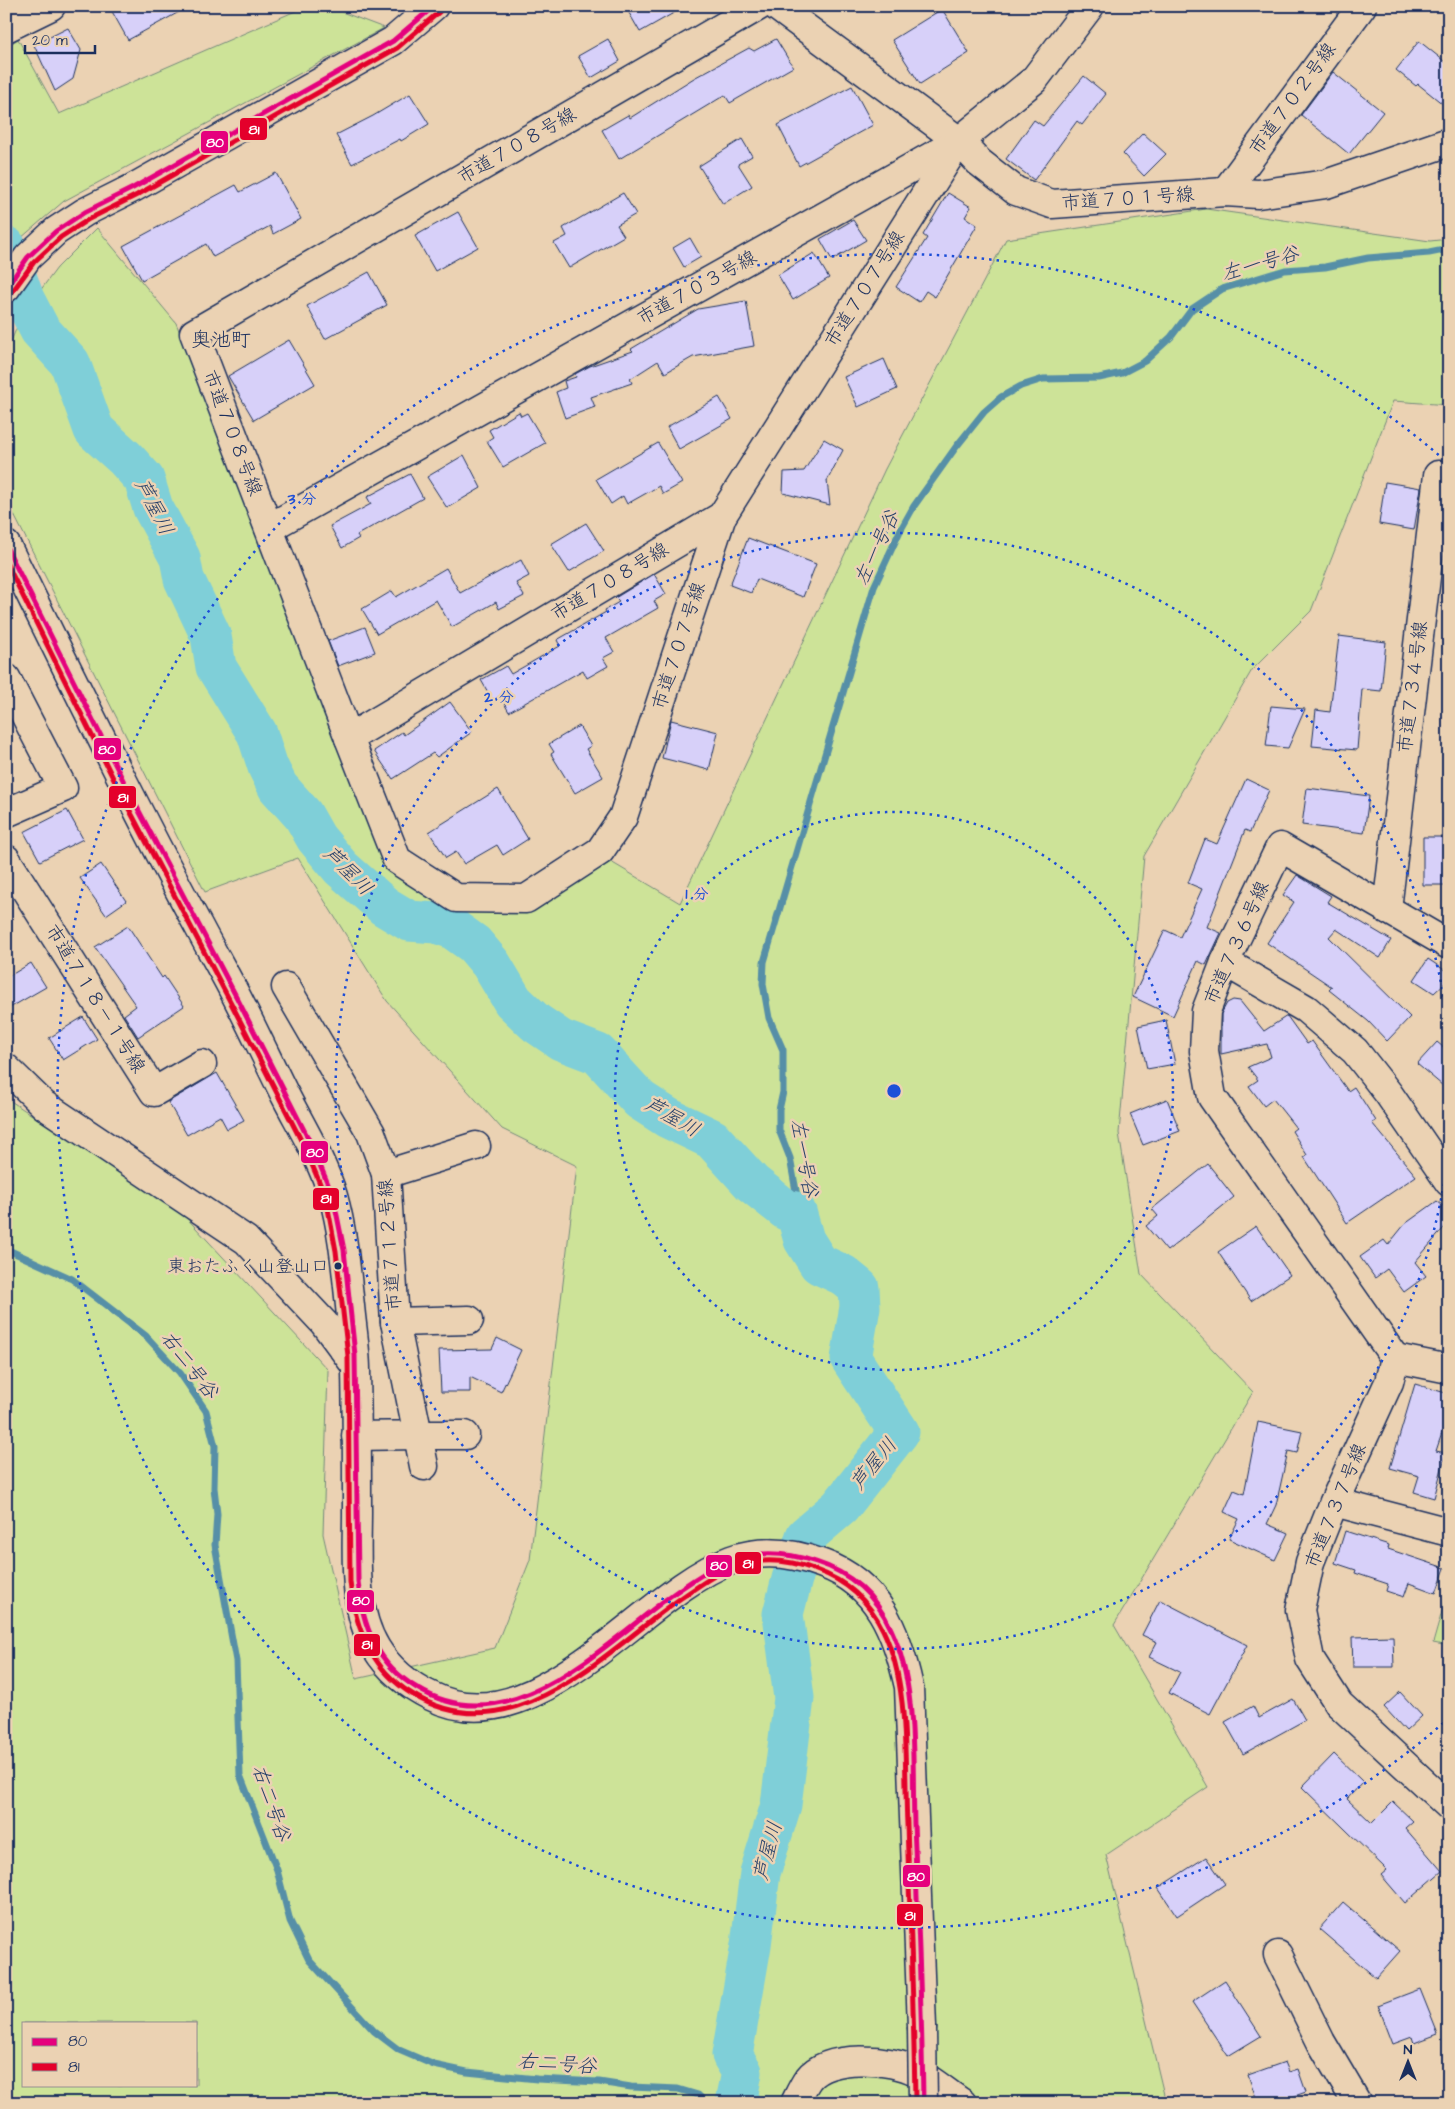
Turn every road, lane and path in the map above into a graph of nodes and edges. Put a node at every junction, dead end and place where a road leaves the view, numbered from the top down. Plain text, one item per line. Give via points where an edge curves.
1 (51, 6) edge
2 (434, 6) edge
3 (759, 6) edge
4 (776, 6) edge
5 (1090, 6) edge
6 (1362, 6) edge
7 (6, 28) edge
8 (959, 141) junction
9 (1449, 142) edge
10 (1225, 192) junction
11 (6, 288) edge
12 (1449, 476) edge
13 (722, 516) junction
14 (269, 528) junction
15 (6, 546) edge
16 (6, 678) edge
17 (350, 738) junction
18 (6, 813) edge
19 (6, 859) edge
20 (1387, 909) junction
21 (1449, 946) edge
22 (1225, 962) junction
23 (286, 988) dead end
24 (202, 1064) dead end
25 (6, 1068) edge
26 (476, 1146) dead end
27 (386, 1174) junction
28 (1449, 1182) edge
29 (470, 1320) dead end
30 (395, 1322) junction
31 (1395, 1358) junction
32 (356, 1366) junction
33 (1449, 1369) edge
34 (418, 1435) junction
35 (465, 1435) dead end
36 (356, 1436) junction
37 (424, 1466) dead end
38 (1334, 1502) junction
39 (1449, 1532) edge
40 (1449, 1806) edge
41 (1278, 1955) dead end
42 (795, 2103) edge
43 (923, 2103) edge
44 (962, 2103) edge
45 (1357, 2103) edge

1 - 7 street
2 - 11 street via 393,41 133,188 84,212 56,231 28,257
3 - 14 street, 市道７０８号線 via 194,334
4 - 8 street, 市道７０１号線
5 - 8 street, 市道７０３号線 via 1034,80
6 - 10 street, 市道７０２号線
8 - 10 street, 市道７０１号線 via 1016,191 1052,204
8 - 13 street, 市道７０７号線
8 - 14 street, 市道７０３号線
9 - 10 street, 市道７０１号線 via 1326,184 1258,194
12 - 20 street, 市道７３４号線 via 1438,475
13 - 17 street, 市道７０８号線
13 - 17 street, 市道７０７号線 via 623,816 600,851 526,898 456,898 397,860
14 - 17 street, 市道７０８号線
15 - 32 street via 132,798 317,1153 331,1190 344,1252
16 - 18 street via 62,788
19 - 24 street, 市道７１８－１号線 via 154,1092
20 - 21 street, 市道７３６号線
20 - 22 street, 市道７３６号線 via 1280,848
22 - 28 street via 1306,1009 1355,1051
22 - 31 street, 市道７３６号線 via 1206,1012 1204,1051 1212,1097
23 - 27 street, 市道７１２号線 via 371,1133
25 - 32 street via 44,1105 246,1240 324,1323
26 - 27 street
27 - 30 street, 市道７１２号線
29 - 30 street
30 - 34 street, 市道７１２号線
31 - 33 street
31 - 38 street, 市道７３７号線 via 1389,1382
32 - 36 street
34 - 35 street
34 - 36 street
34 - 37 street, 市道７１２号線
36 - 43 street, bridge via 357,1568 365,1624 380,1653 398,1676 444,1703 474,1707 520,1700 561,1678 687,1585 732,1560 782,1554 807,1558 831,1566 864,1589 885,1614 894,1633 909,1687
38 - 39 street
38 - 40 street, 市道７３７号線 via 1310,1562 1300,1610 1310,1658 1339,1704
41 - 45 street via 1321,2042
42 - 44 street via 809,2078 831,2064 861,2060 916,2071

